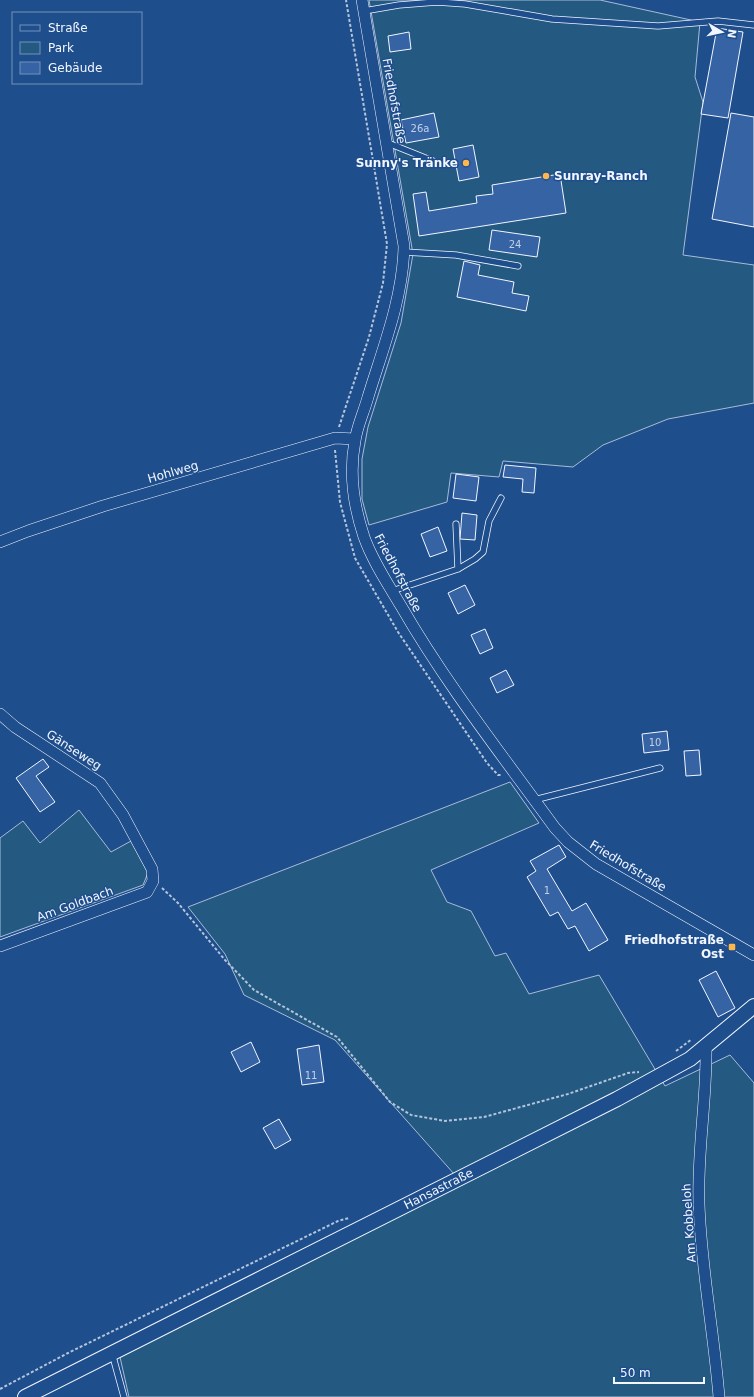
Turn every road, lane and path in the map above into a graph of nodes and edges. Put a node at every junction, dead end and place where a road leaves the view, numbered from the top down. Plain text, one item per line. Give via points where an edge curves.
1 (346, 0) edge
2 (363, 5) edge
3 (754, 25) edge
4 (388, 143) junction
5 (433, 161) dead end
6 (404, 252) junction
7 (518, 266) dead end
8 (335, 438) junction
9 (355, 439) junction
10 (501, 498) dead end
11 (456, 524) dead end
12 (0, 542) edge
13 (458, 569) junction
14 (392, 591) junction
15 (0, 714) edge
16 (660, 768) dead end
17 (534, 800) junction
18 (153, 881) junction
19 (0, 946) edge
20 (754, 954) edge
21 (754, 1006) edge
22 (706, 1046) junction
23 (636, 1077) dead end
24 (353, 1218) dead end
25 (112, 1353) junction
26 (0, 1389) edge
27 (25, 1397) edge
28 (124, 1397) edge
29 (719, 1397) edge

1 - 8 path via 387,244 383,283 369,337
2 - 3 lane, Friedhofstraße via 437,2 465,4 552,19 658,26 718,20
2 - 4 street, Friedhofstraße
4 - 5 lane
4 - 6 street, Friedhofstraße via 403,231
6 - 7 lane via 456,256
6 - 9 street, Friedhofstraße via 401,284 393,315
8 - 9 street, Hohlweg
8 - 12 street, Hohlweg via 104,506
9 - 14 street, Friedhofstraße via 352,472 359,520 374,560
10 - 13 lane via 489,521 483,552
11 - 13 lane
13 - 14 lane
14 - 17 street, Friedhofstraße via 458,698
15 - 18 street, Gänseweg via 15,728 100,783 123,815 152,869
16 - 17 lane
17 - 20 street, Friedhofstraße via 555,828 584,856
18 - 19 street, Am Goldbach via 147,892
18 - 23 path via 178,903 225,960 254,990 337,1037 390,1102 411,1114 444,1121 484,1117 568,1094 628,1073 642,1074
21 - 22 street, Hansastraße
22 - 25 street, Hansastraße via 690,1059 617,1099
22 - 29 street, Am Kobbeloh via 699,1205
24 - 26 path via 331,1224
25 - 27 street, Hansastraße
25 - 28 lane

